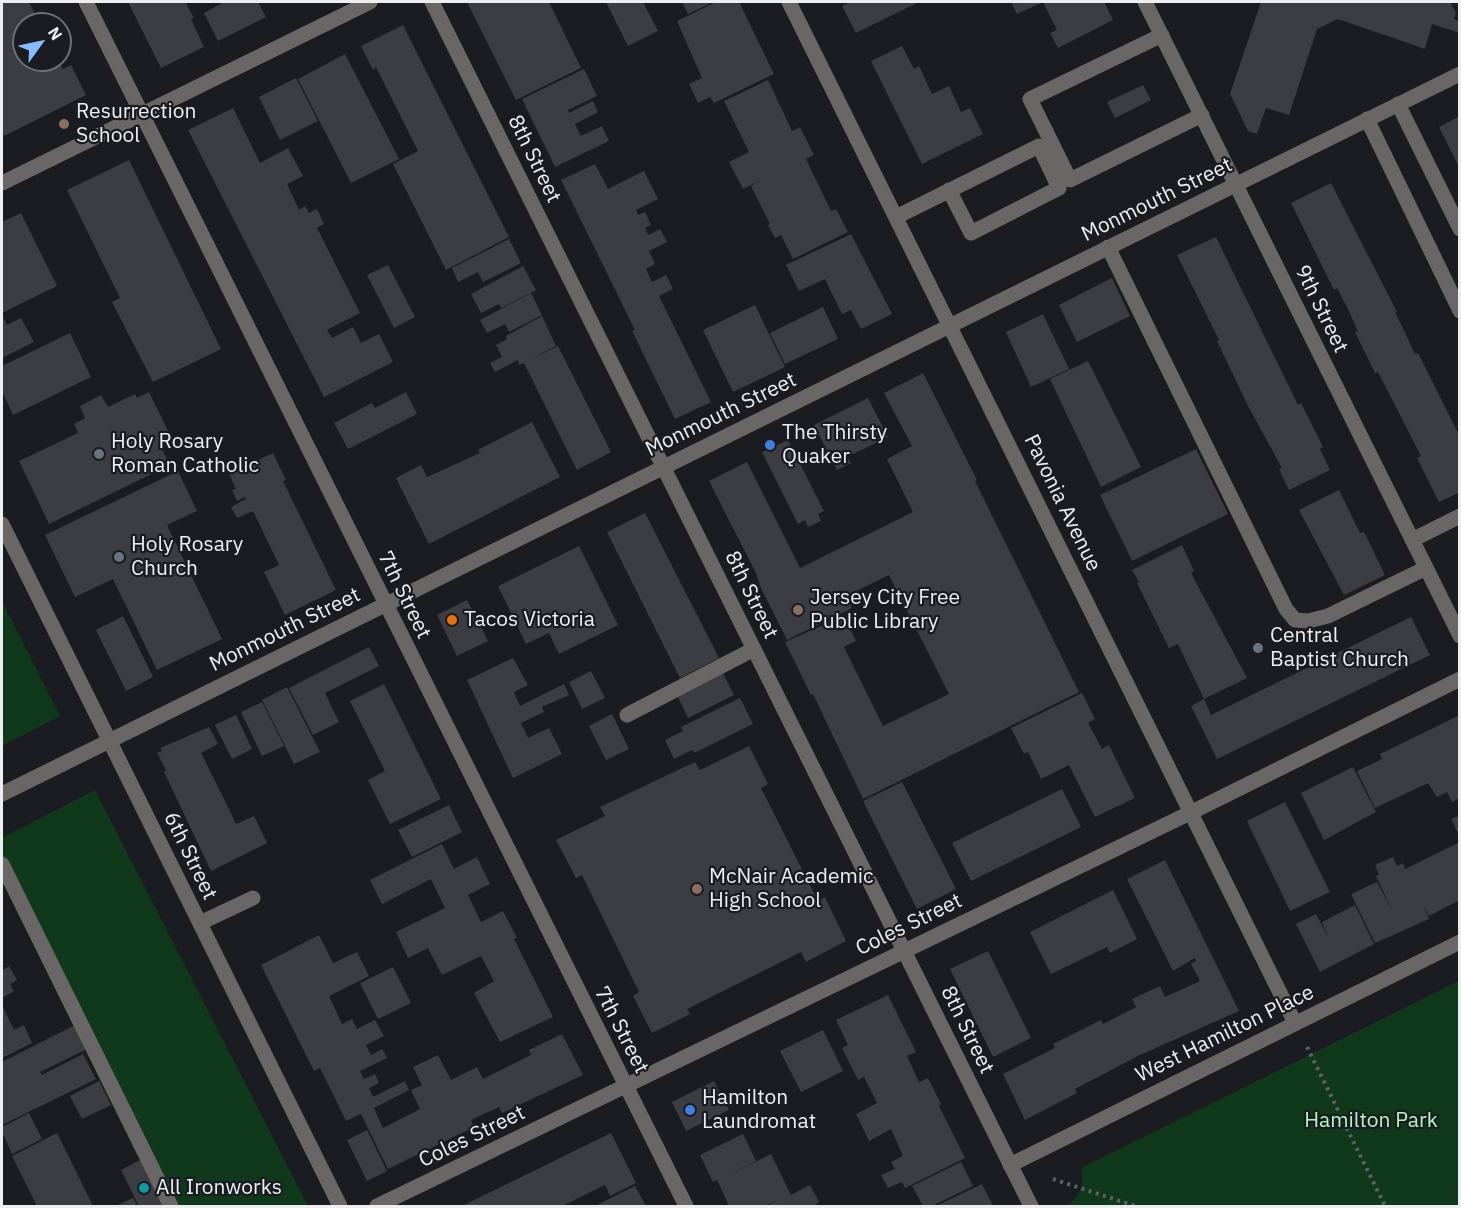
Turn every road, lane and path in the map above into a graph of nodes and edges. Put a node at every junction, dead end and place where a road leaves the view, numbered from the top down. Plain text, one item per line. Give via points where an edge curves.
1 (86, 2) edge
2 (370, 2) edge
3 (432, 2) edge
4 (789, 2) edge
5 (1145, 2) edge
6 (1162, 35) junction
7 (1460, 74) edge
8 (1398, 104) junction
9 (142, 114) junction
10 (1202, 115) junction
11 (1367, 119) junction
12 (2, 183) edge
13 (1236, 184) junction
14 (949, 190) junction
15 (896, 217) junction
16 (1460, 229) edge
17 (1108, 247) junction
18 (1460, 311) edge
19 (950, 325) junction
20 (663, 467) junction
21 (1460, 516) edge
22 (2, 524) edge
23 (1412, 540) junction
24 (1426, 568) junction
25 (385, 604) junction
26 (1460, 636) edge
27 (754, 649) junction
28 (1460, 679) edge
29 (627, 715) dead end
30 (109, 740) junction
31 (2, 794) edge
32 (1192, 812) junction
33 (2, 864) edge
34 (253, 898) dead end
35 (200, 923) junction
36 (1460, 942) edge
37 (904, 950) junction
38 (1295, 1023) junction
39 (1307, 1047) dead end
40 (627, 1087) junction
41 (1010, 1165) junction
42 (1053, 1179) dead end
43 (171, 1206) edge
44 (340, 1206) edge
45 (377, 1206) edge
46 (686, 1206) edge
47 (1031, 1206) edge
48 (1135, 1206) edge
49 (1385, 1206) edge

1 - 9 street, 7th Street
2 - 9 street
3 - 20 street, 8th Street
4 - 15 street, Pavonia Avenue
5 - 6 street, 9th Street
6 - 10 street, 9th Street
6 - 10 street via 1030,99 1055,150 1070,180
7 - 8 street, Monmouth Street
8 - 11 street, Monmouth Street
8 - 16 street
9 - 12 street
9 - 25 street, 7th Street
10 - 13 street, 9th Street
11 - 13 street, Monmouth Street
11 - 18 street
13 - 17 street, Monmouth Street
13 - 23 street, 9th Street
14 - 14 street via 1039,146 1059,188 971,233
14 - 15 street
15 - 19 street, Pavonia Avenue
17 - 19 street, Monmouth Street
17 - 24 street via 1286,609 1295,620 1328,616
19 - 20 street, Monmouth Street
19 - 32 street, Pavonia Avenue
20 - 25 street, Monmouth Street
20 - 27 street, 8th Street
21 - 23 street
22 - 30 street, 6th Street
23 - 24 street, 9th Street
24 - 26 street, 9th Street
25 - 30 street, Monmouth Street
25 - 40 street, 7th Street
27 - 29 street
27 - 37 street, 8th Street
28 - 32 street, Coles Street
30 - 31 street, Monmouth Street
30 - 35 street, 6th Street
32 - 37 street, Coles Street
32 - 38 street, Pavonia Avenue
33 - 43 street
34 - 35 street
35 - 44 street, 6th Street
36 - 38 street, West Hamilton Place
37 - 40 street, Coles Street
37 - 41 street, 8th Street
38 - 41 street, West Hamilton Place
39 - 49 path
40 - 45 street, Coles Street
40 - 46 street, 7th Street
41 - 47 street, 8th Street
42 - 48 path

